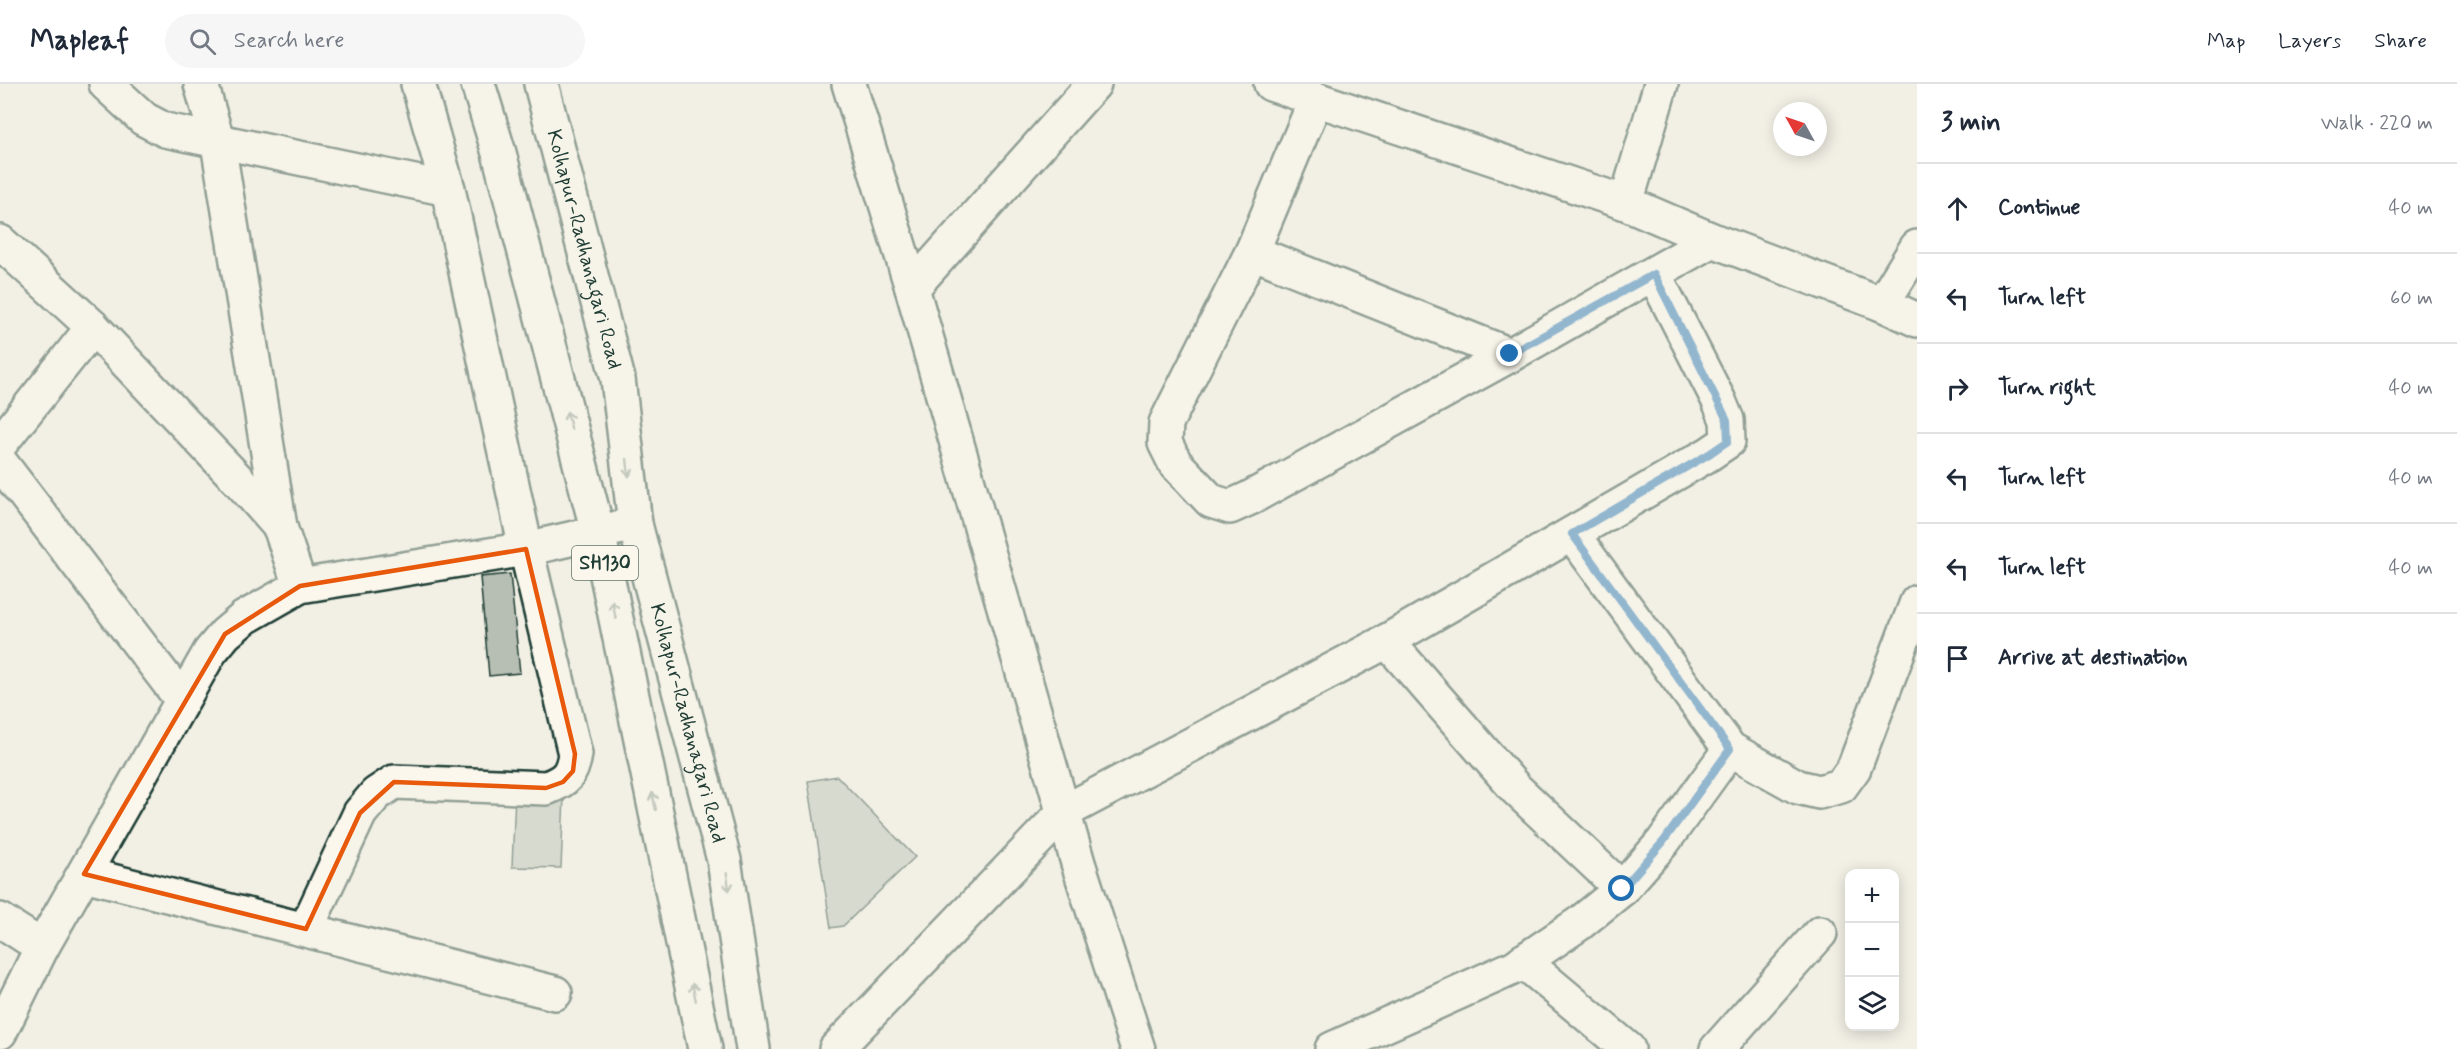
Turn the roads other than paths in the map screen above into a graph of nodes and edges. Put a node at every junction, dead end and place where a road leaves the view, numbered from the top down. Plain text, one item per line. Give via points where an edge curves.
1 (106, 84) edge
2 (201, 84) edge
3 (418, 84) edge
4 (478, 84) edge
5 (541, 84) edge
6 (849, 84) edge
7 (1094, 84) edge
8 (1271, 84) edge
9 (1661, 84) edge
10 (1316, 99) junction
11 (218, 142) junction
12 (448, 189) junction
13 (1626, 203) junction
14 (1712, 240) junction
15 (1917, 247) edge
16 (1252, 252) junction
17 (6, 258) edge
18 (1654, 274) junction
19 (912, 288) junction
20 (1882, 304) junction
21 (1917, 320) edge
22 (93, 327) junction
23 (1510, 354) junction
24 (0, 444) edge
25 (0, 462) edge
26 (635, 524) junction
27 (280, 527) junction
28 (598, 532) junction
29 (1572, 534) junction
30 (526, 549) junction
31 (300, 586) junction
32 (1917, 602) edge
33 (1387, 641) junction
34 (182, 700) junction
35 (1730, 749) junction
36 (1064, 812) junction
37 (84, 874) junction
38 (1622, 889) junction
39 (0, 920) edge
40 (306, 929) junction
41 (1820, 933) dead end
42 (42, 947) junction
43 (1523, 961) junction
44 (555, 993) dead end
45 (0, 1032) edge
46 (705, 1049) edge
47 (753, 1049) edge
48 (836, 1049) edge
49 (1138, 1049) edge
50 (1332, 1049) edge
51 (1628, 1049) edge
52 (1717, 1049) edge

1 - 11 street via 144,119 165,130
2 - 11 street
3 - 12 street
28 -> 4 street, SH130
5 -> 26 street, Kolhapur-Radhanagari Road via 618,379
6 - 19 street
7 - 19 street
8 - 10 street
9 - 13 street
10 - 13 street
10 - 16 street
11 - 12 street
11 - 27 street
12 - 30 street
13 - 14 street
14 - 18 street
14 - 20 street
15 - 20 street
16 - 23 street
16 - 23 street via 1166,423 1165,443 1175,463 1211,501 1230,507 1250,498
17 - 22 street
18 - 23 street
18 - 29 street via 1719,401 1727,420 1728,441
19 - 36 street
20 - 21 street
22 - 24 street
22 - 27 street
25 - 34 street
26 - 28 street
26 -> 47 street, Kolhapur-Radhanagari Road via 724,860
27 - 31 street
28 - 30 street
46 -> 28 street, SH130
29 - 33 street
29 - 35 street
30 - 31 street
30 - 40 street via 575,753 573,771 563,782 546,788 394,782 376,794 360,813
31 - 34 street via 244,618 225,634
32 - 35 street via 1854,768 1841,786 1819,792 1798,787
33 - 36 street
33 - 38 street via 1516,789
34 - 37 street
35 - 38 street via 1663,842
36 - 48 street
36 - 49 street
37 - 40 street
37 - 42 street
38 - 43 street
39 - 42 street
40 - 44 street
41 - 52 street
42 - 45 street
43 - 50 street
43 - 51 street

